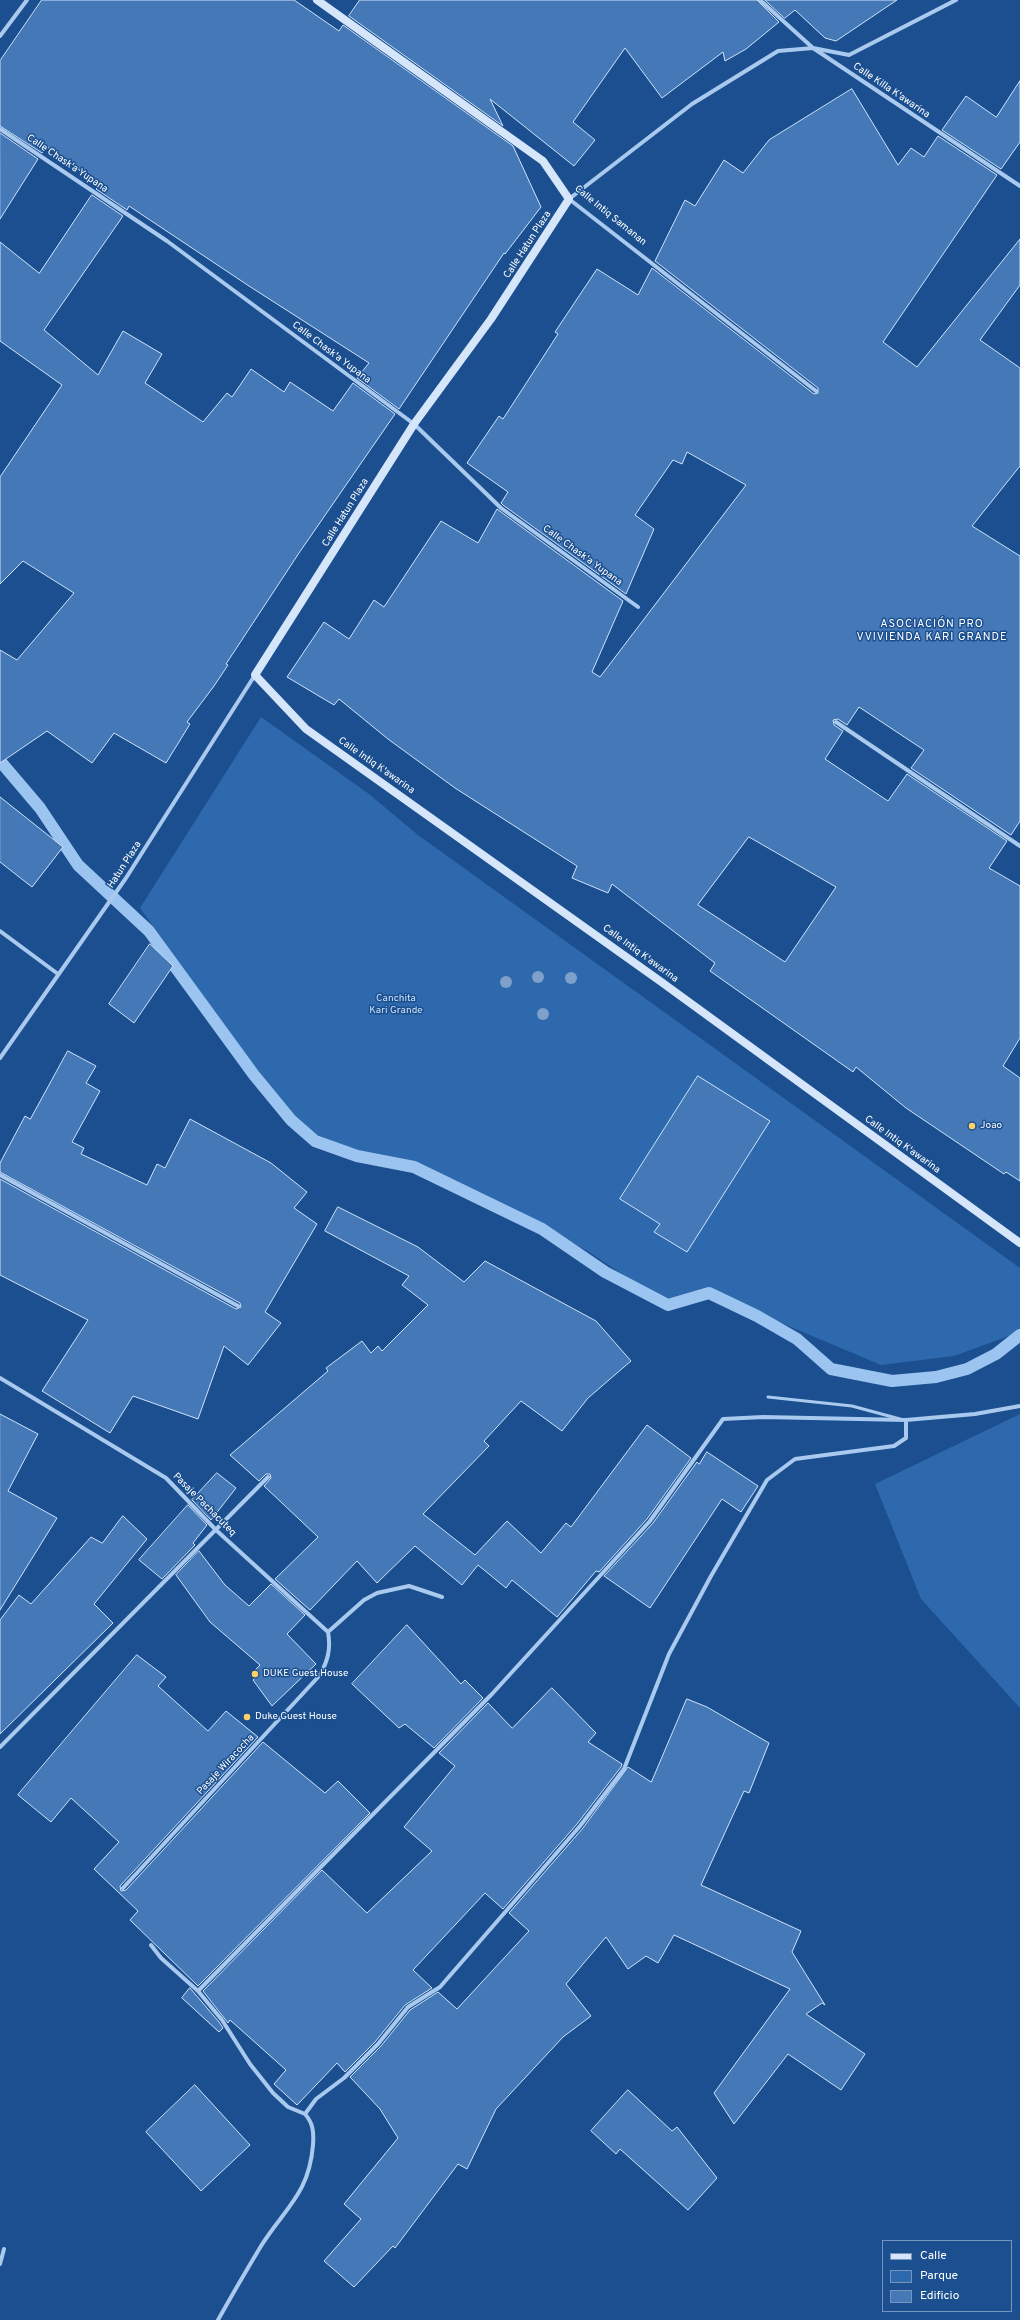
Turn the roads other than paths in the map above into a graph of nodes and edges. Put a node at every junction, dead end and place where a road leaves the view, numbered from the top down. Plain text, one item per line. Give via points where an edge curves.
1 (27, 0) edge
2 (317, 0) edge
3 (760, 0) edge
4 (956, 0) edge
5 (0, 36) edge
6 (813, 48) junction
7 (0, 129) edge
8 (1020, 186) edge
9 (569, 199) junction
10 (816, 391) dead end
11 (414, 424) junction
12 (638, 607) dead end
13 (255, 675) junction
14 (836, 722) dead end
15 (1020, 846) edge
16 (0, 931) edge
17 (58, 974) junction
18 (0, 1058) edge
19 (0, 1175) edge
20 (1020, 1243) edge
21 (238, 1306) dead end
22 (0, 1378) edge
23 (768, 1397) dead end
24 (1020, 1406) edge
25 (906, 1420) junction
26 (268, 1477) dead end
27 (216, 1530) junction
28 (442, 1597) dead end
29 (328, 1632) junction
30 (0, 1747) edge
31 (123, 1888) dead end
32 (151, 1945) dead end
33 (198, 1991) junction
34 (305, 2114) junction
35 (4, 2249) dead end
36 (0, 2264) edge
37 (218, 2320) edge

1 - 5 street
2 - 9 street, Calle Intiq Samanan via 543,161
3 - 6 street, Calle Killa K'awarina
4 - 6 street, Calle Hatun Plaza via 849,54
6 - 8 street, Calle Killa K'awarina
6 - 9 street, Calle Hatun Plaza via 778,51 698,100
7 - 11 street, Calle Chask'a Yupana via 167,241
9 - 10 street, Calle Intiq Samanan
9 - 11 street, Calle Hatun Plaza via 491,319
11 - 12 street, Calle Chask'a Yupana via 501,508
11 - 13 street, Calle Hatun Plaza
13 - 17 street, Hatun Plaza via 126,878
13 - 20 street, Calle Intiq K'awarina via 306,729 672,990
14 - 15 street
16 - 17 street
17 - 18 street, Hatun Plaza
19 - 21 street
22 - 27 street, Pasaje Pachacuteq via 166,1478
23 - 25 lane via 852,1406
24 - 25 street via 975,1414
25 - 33 street via 763,1417 723,1419 650,1520 492,1694
25 - 34 street via 906,1438 894,1446 795,1459 767,1480 669,1654 624,1769 576,1832 440,1987 408,2007 378,2044 344,2078 316,2099
26 - 27 street
27 - 29 street, Pasaje Pachacuteq
27 - 30 street
28 - 29 street via 410,1586 378,1593 364,1600
29 - 31 street, Pasaje Wiracocha via 331,1647 320,1675
32 - 33 street via 161,1958
33 - 34 street via 222,2020 250,2064 273,2093 288,2107
34 - 37 street via 312,2122 313,2140 311,2166 302,2190 262,2245
35 - 36 street

